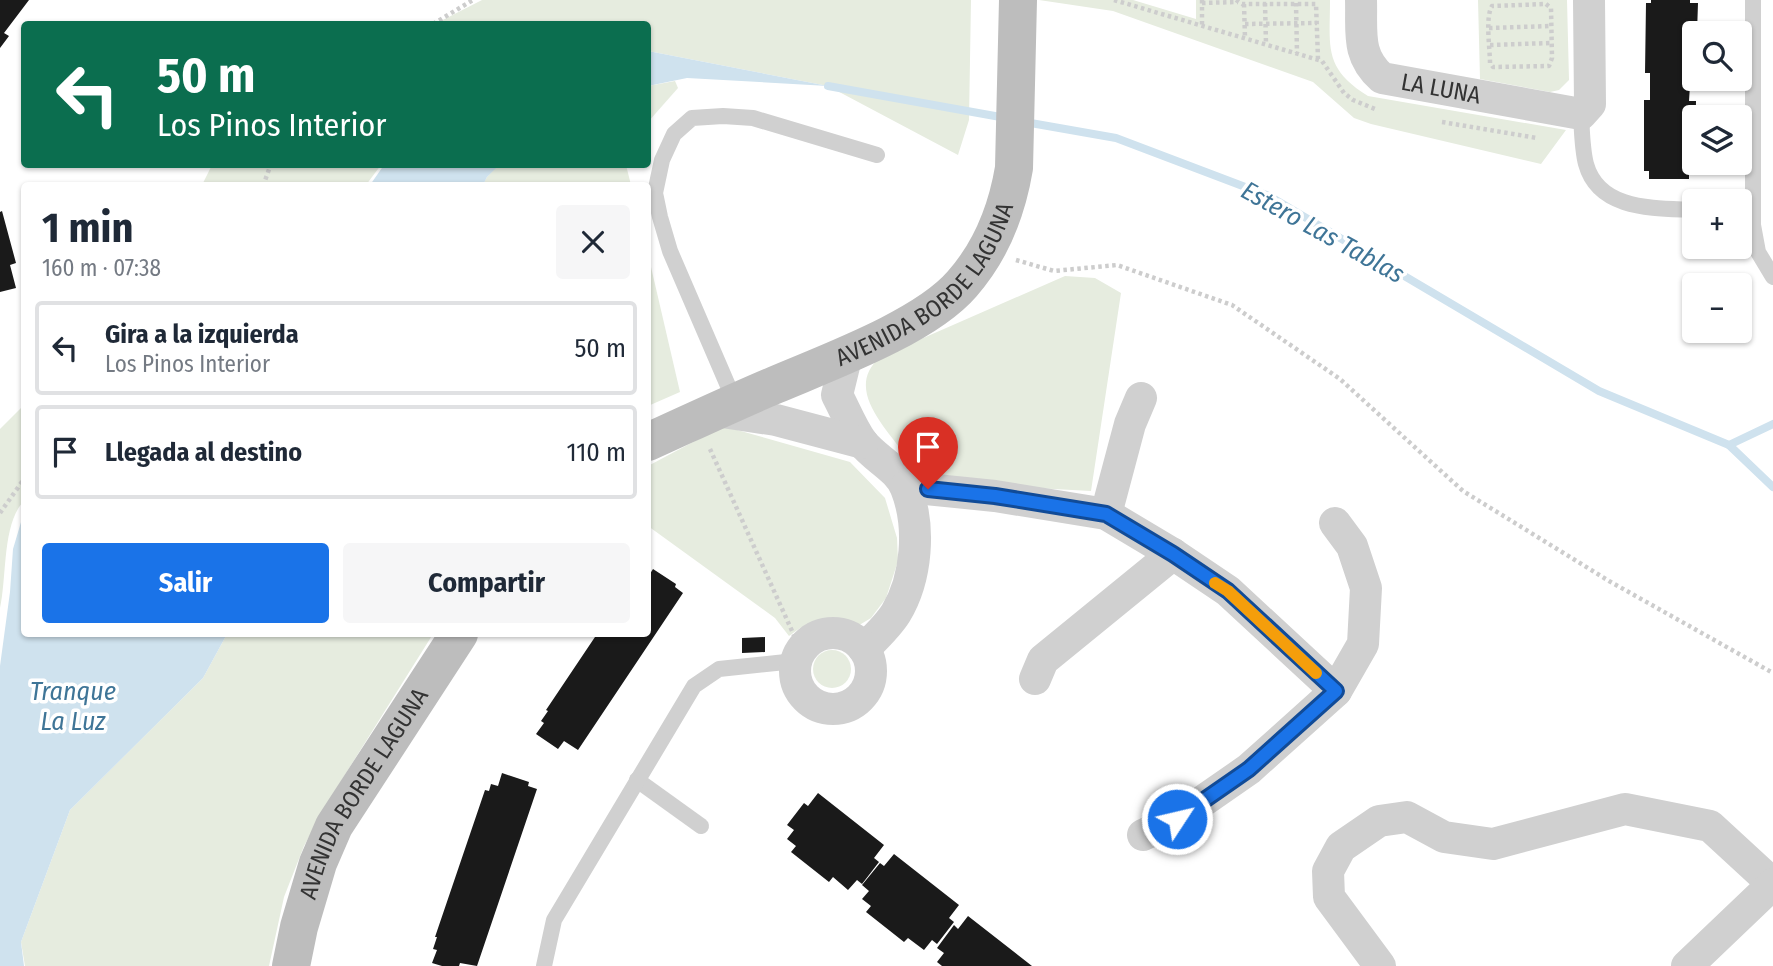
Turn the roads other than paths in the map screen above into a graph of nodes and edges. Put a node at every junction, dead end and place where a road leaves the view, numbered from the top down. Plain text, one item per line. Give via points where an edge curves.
1 (1018, 0) edge
2 (1361, 0) edge
3 (1589, 0) edge
4 (1753, 0) edge
5 (1581, 114) junction
6 (877, 155) dead end
7 (1748, 189) edge
8 (1682, 210) edge
9 (1752, 223) edge
10 (1773, 277) edge
11 (847, 354) junction
12 (800, 374) junction
13 (837, 395) junction
14 (1141, 398) dead end
15 (737, 409) junction
16 (651, 441) edge
17 (863, 443) junction
18 (906, 487) junction
19 (1106, 514) junction
20 (1335, 523) dead end
21 (1173, 554) junction
22 (457, 637) edge
23 (864, 649) junction
24 (798, 655) junction
25 (1035, 679) dead end
26 (1336, 691) junction
27 (637, 780) junction
28 (701, 826) dead end
29 (1143, 835) dead end
30 (1773, 884) edge
31 (291, 966) edge
32 (544, 966) edge
33 (1380, 966) edge
34 (1687, 966) edge

1 - 11 street, AVENIDA BORDE LAGUNA via 1014,168 1004,212 985,251 948,298
2 - 5 street, LA LUNA via 1362,48 1382,78
3 - 5 street via 1590,104
4 - 7 lane
5 - 8 lane via 1586,165 1596,183 1616,200
6 - 15 lane via 754,118 692,118 674,134 655,193 660,217
9 - 10 lane via 1758,252
11 - 12 street, AVENIDA BORDE LAGUNA
11 - 13 street
12 - 13 street
12 - 15 street, AVENIDA BORDE LAGUNA
13 - 17 street
14 - 19 street
15 - 16 street, AVENIDA BORDE LAGUNA
15 - 17 street
17 - 18 street
18 - 19 street
18 - 23 street via 915,535 911,574 895,614
19 - 21 street
20 - 26 street via 1352,546 1366,588 1363,644
21 - 25 street via 1043,660
21 - 26 street via 1228,591
22 - 31 street, AVENIDA BORDE LAGUNA via 334,826 318,863
23 - 24 street via 845,634 832,632 809,640
23 - 24 street via 870,661 868,686 851,705 839,709 826,709 804,696 794,673
24 - 27 lane via 719,669 694,686
26 - 29 street via 1249,769 1177,819
27 - 28 lane
27 - 32 lane via 554,920
30 - 33 street via 1710,826 1625,809 1493,844 1444,837 1407,817 1379,821 1341,847 1328,871 1329,897
30 - 34 street

